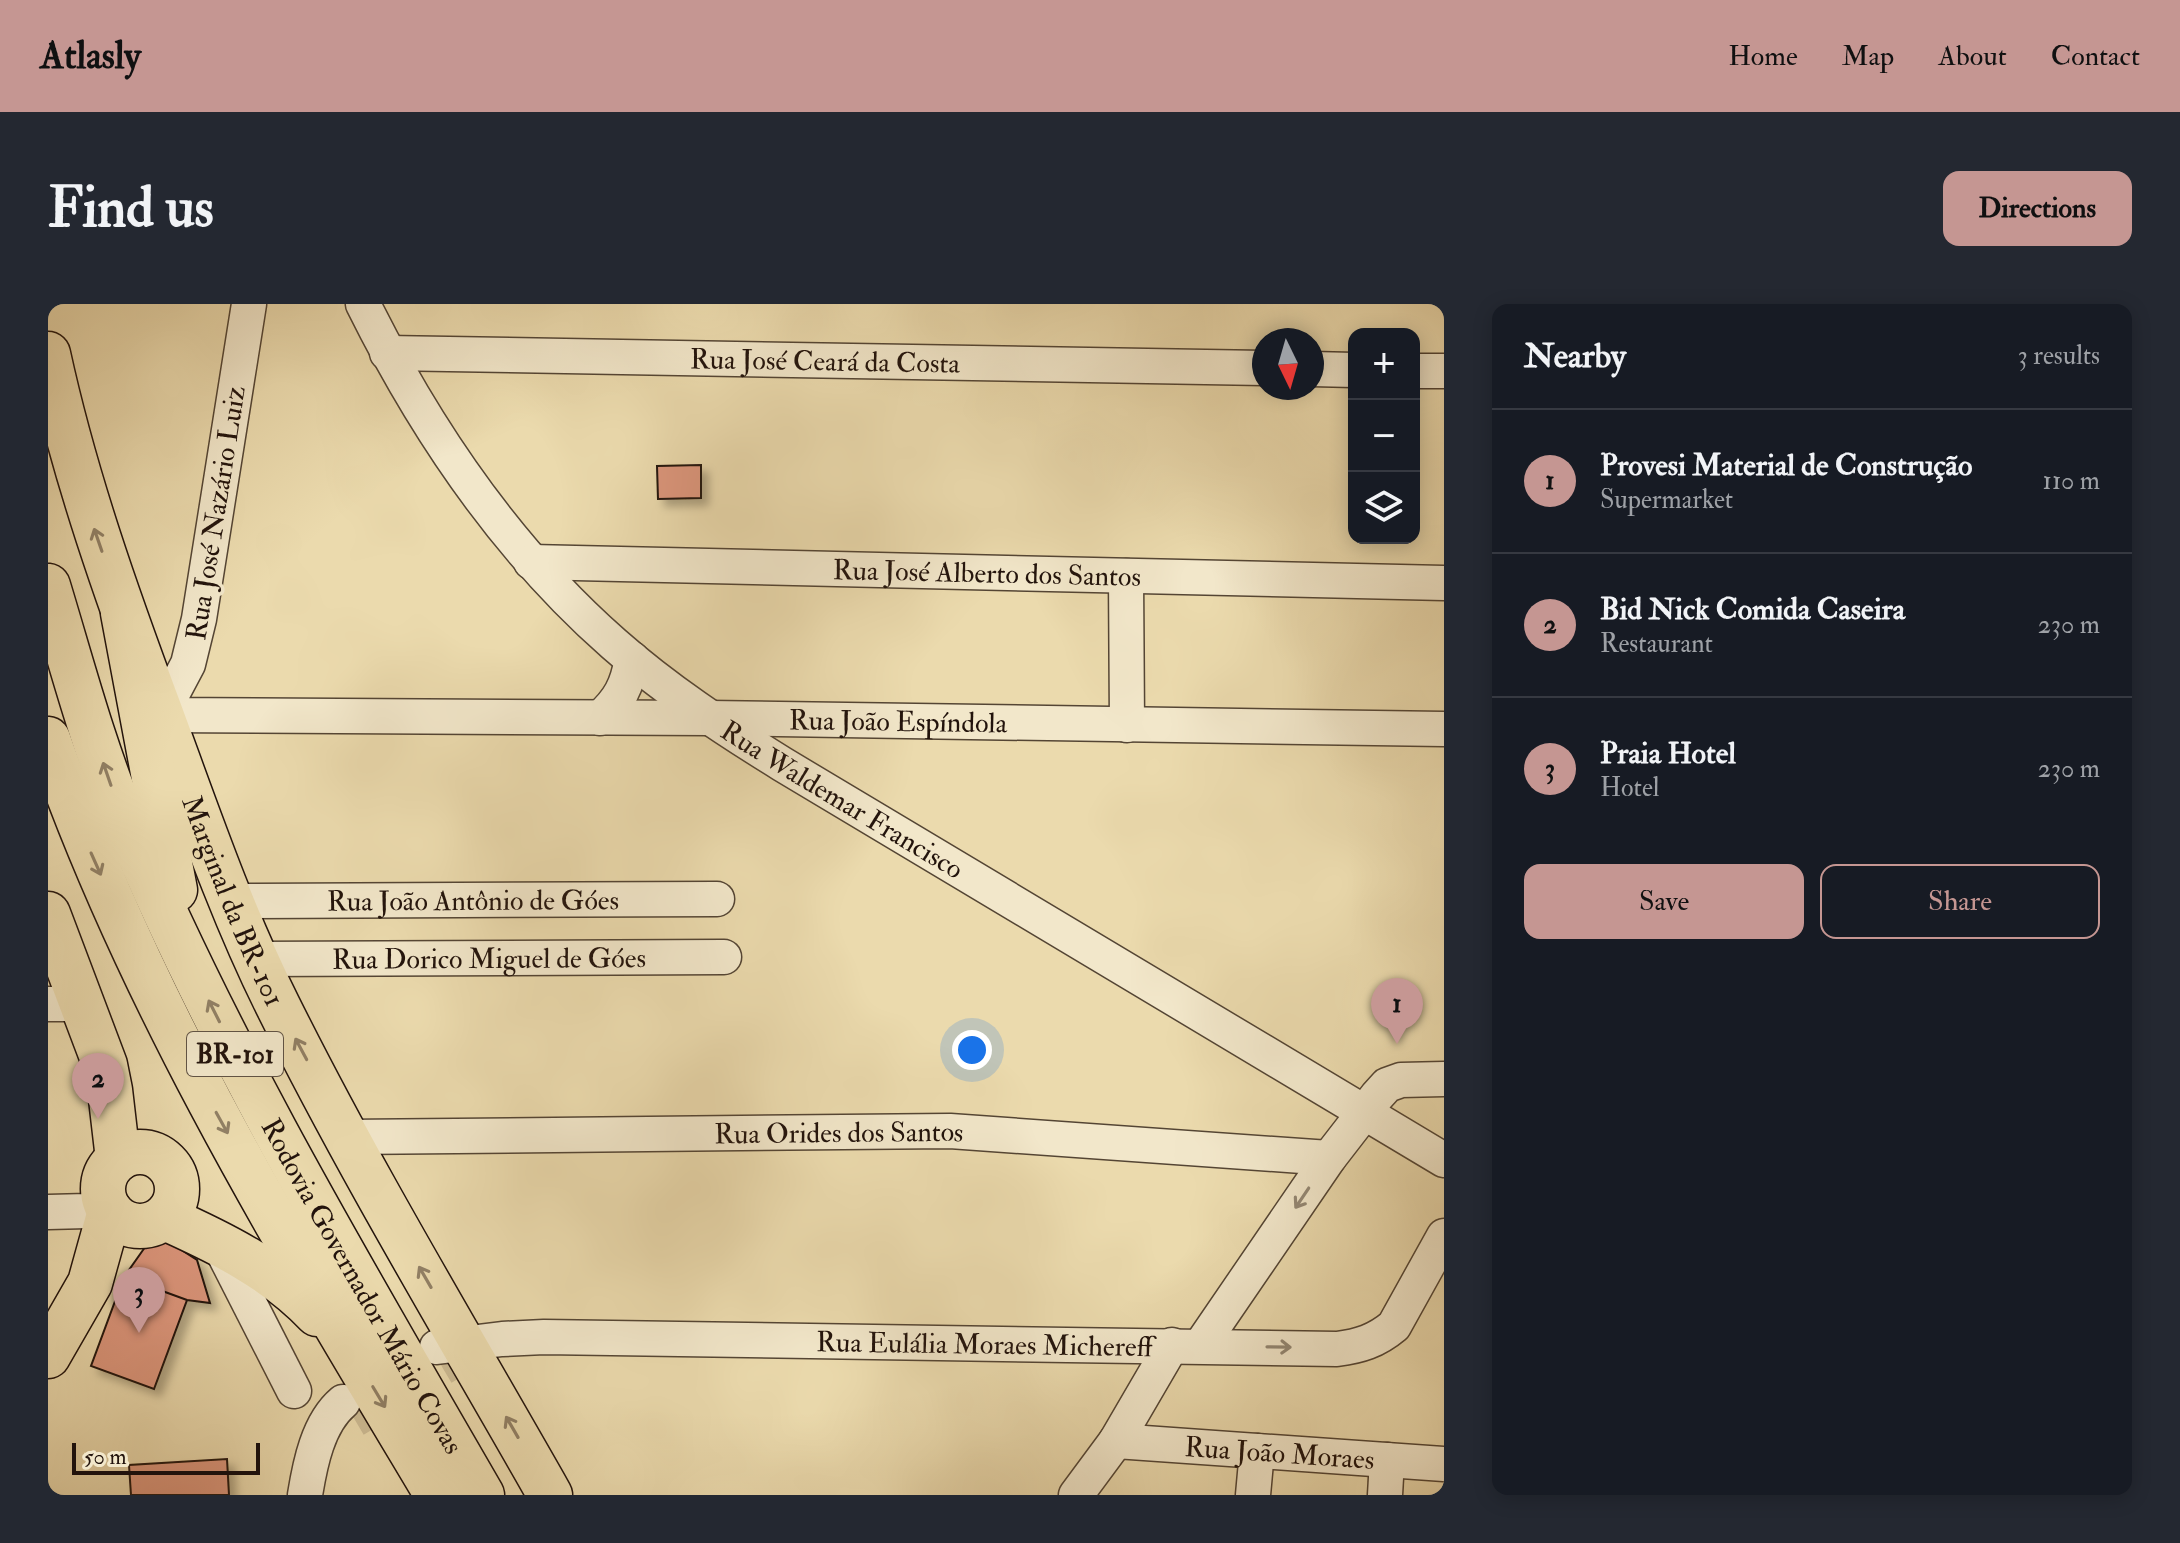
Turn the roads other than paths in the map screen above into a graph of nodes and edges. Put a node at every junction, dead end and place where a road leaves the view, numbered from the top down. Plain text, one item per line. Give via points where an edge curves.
1 (249, 304) edge
2 (363, 304) edge
3 (387, 353) junction
4 (48, 354) edge
5 (1252, 368) edge
6 (1324, 369) edge
7 (1348, 370) edge
8 (1420, 371) edge
9 (1444, 371) edge
10 (531, 562) junction
11 (1126, 576) junction
12 (1444, 583) edge
13 (48, 586) edge
14 (123, 613) junction
15 (632, 659) junction
16 (161, 715) junction
17 (600, 718) junction
18 (709, 718) junction
19 (1127, 725) junction
20 (1444, 729) edge
21 (48, 739) edge
22 (717, 899) dead end
23 (231, 901) junction
24 (48, 914) edge
25 (724, 957) dead end
26 (255, 959) junction
27 (190, 963) junction
28 (65, 1004) edge
29 (1444, 1079) edge
30 (1364, 1112) junction
31 (347, 1137) junction
32 (1329, 1158) junction
33 (118, 1159) junction
34 (1444, 1160) edge
35 (108, 1209) junction
36 (48, 1212) edge
37 (159, 1221) junction
38 (1444, 1236) edge
39 (218, 1242) junction
40 (90, 1283) junction
41 (1186, 1345) junction
42 (450, 1352) junction
43 (353, 1353) junction
44 (48, 1356) edge
45 (294, 1391) dead end
46 (349, 1411) tunnel mouth
47 (1116, 1441) junction
48 (1257, 1451) junction
49 (1387, 1460) junction
50 (1444, 1464) edge
51 (305, 1495) edge
52 (437, 1495) edge
53 (482, 1495) edge
54 (550, 1495) edge
55 (1076, 1495) edge
56 (1253, 1495) edge
57 (1385, 1495) edge

1 - 16 street, Rua José Nazário Luiz via 194,644
2 - 3 street, Rua Waldemar Francisco
3 - 5 street, Rua José Ceará da Costa
3 - 10 street, Rua Waldemar Francisco via 434,432
14 -> 4 main road, Marginal da BR-101 via 84,496
6 - 7 street
8 - 9 street
10 - 11 street, Rua José Alberto dos Santos
10 - 15 street, Rua Waldemar Francisco
11 - 12 street, Rua José Alberto dos Santos
11 - 19 street
27 -> 13 main road, Rodovia Governador Mário Covas / BR-101 via 108,777
14 - 16 main road, Marginal da BR-101
14 - 27 main road
15 - 17 street via 618,702
15 - 18 street, Rua Waldemar Francisco
16 - 17 street, Rua João Espíndola
16 - 23 main road, Marginal da BR-101
17 - 18 street, Rua João Espíndola
18 - 19 street, Rua João Espíndola
18 - 30 street, Rua Waldemar Francisco
19 - 20 street, Rua João Espíndola
21 -> 43 main road, Rodovia Governador Mário Covas / BR-101 via 134,949 215,1111
22 - 23 street, Rua João Antônio de Góes
23 - 26 main road, Marginal da BR-101
24 - 28 main road
25 - 26 street, Rua Dorico Miguel de Góes
31 -> 26 main road, Marginal da BR-101
53 -> 27 main road, Rodovia Governador Mário Covas / BR-101 via 296,1170
28 - 33 main road via 105,1065
29 - 30 street via 1387,1085
30 - 32 street
30 - 34 street, Rua Waldemar Francisco
31 - 32 street, Rua Orides dos Santos via 950,1131
42 -> 31 main road, Marginal da BR-101
32 -> 41 street
33 - 35 main road via 105,1176
33 - 37 main road via 129,1153 155,1154 173,1171 177,1196
35 - 36 street
35 - 37 main road via 129,1225
35 - 40 main road
37 - 39 main road
37 - 40 main road
41 -> 38 street, Rua Eulália Moraes Michereff via 1362,1346 1394,1326
39 - 43 main road via 298,1294
39 - 45 street
40 - 44 main road
41 - 42 street, Rua Eulália Moraes Michereff via 544,1337 502,1339
41 - 47 street
54 -> 42 main road, Marginal da BR-101
43 -> 52 main road, Rodovia Governador Mário Covas / BR-101
46 - 51 street via 318,1442
47 - 48 street, Rua João Moraes
47 - 55 street
48 - 49 street, Rua João Moraes
48 - 56 street
49 - 50 street, Rua João Moraes
49 - 57 street

